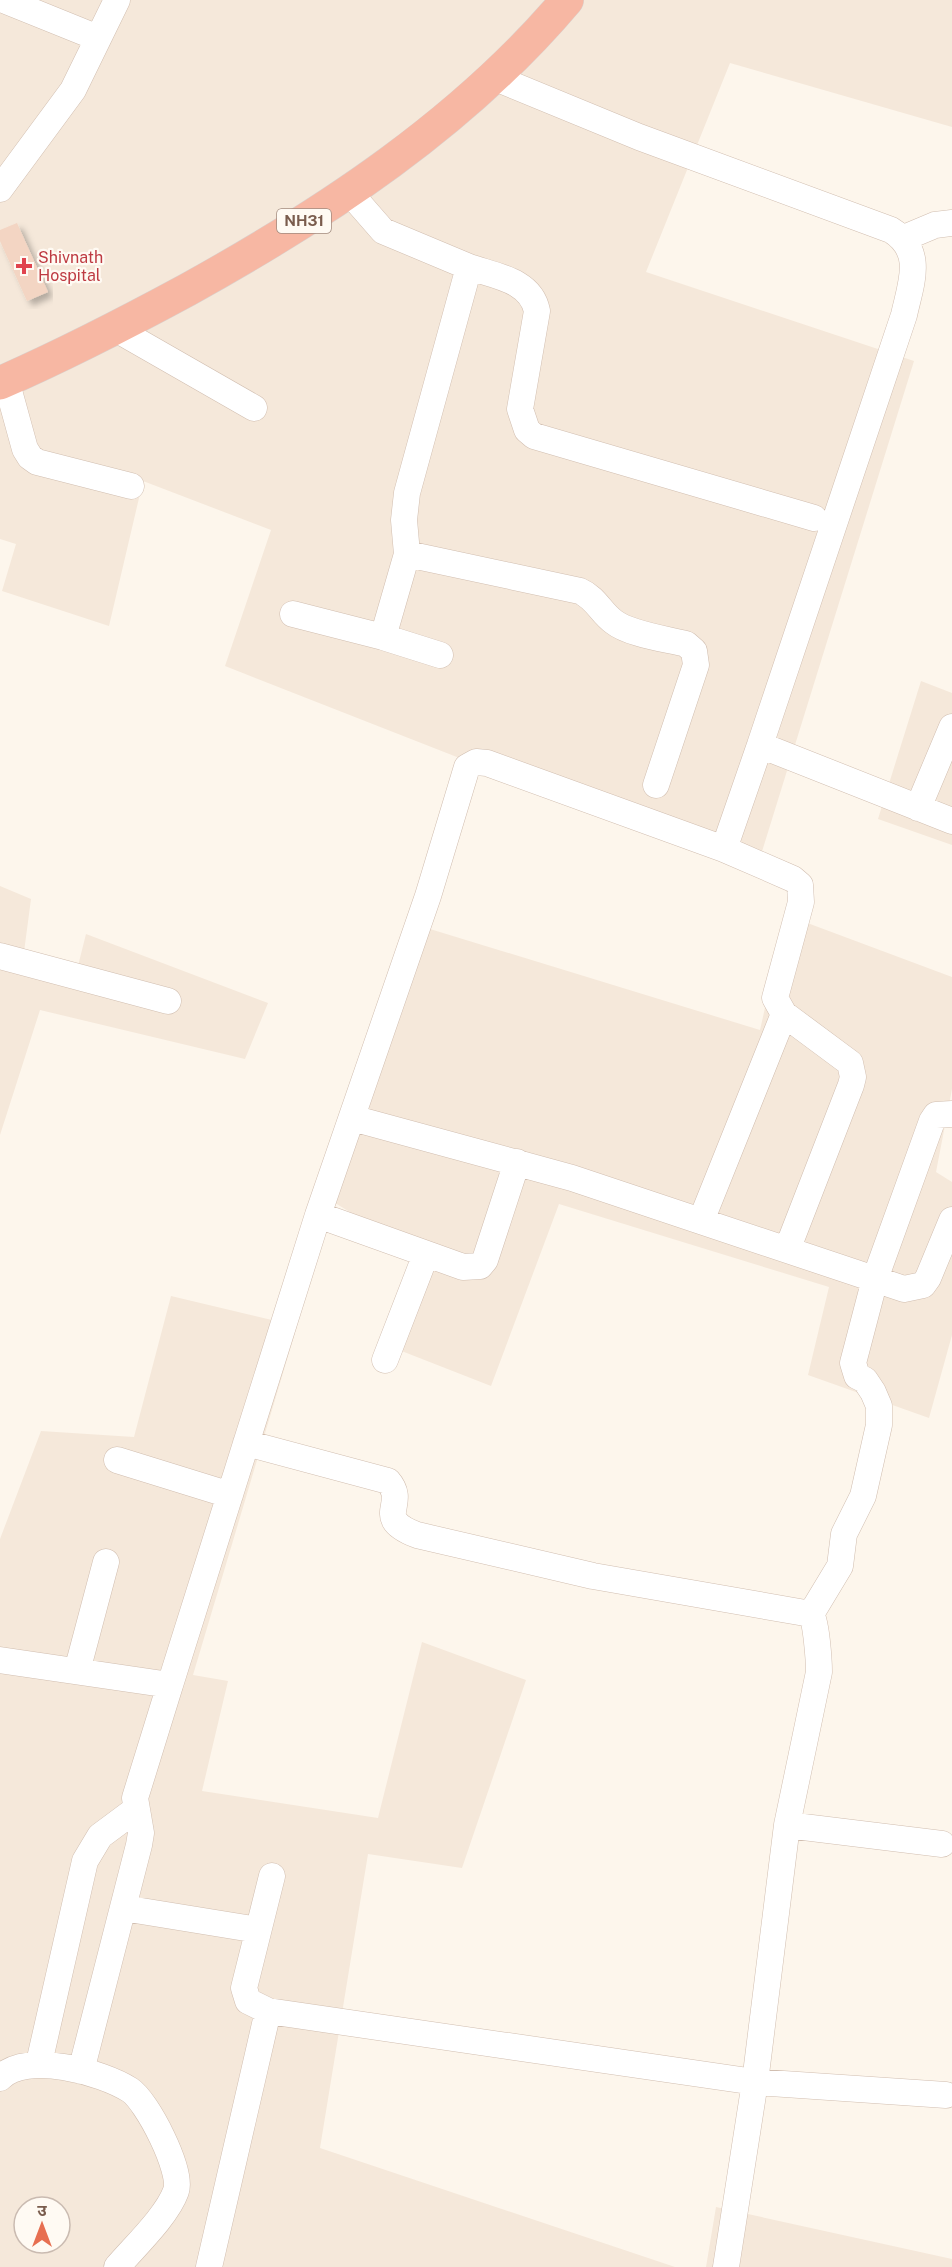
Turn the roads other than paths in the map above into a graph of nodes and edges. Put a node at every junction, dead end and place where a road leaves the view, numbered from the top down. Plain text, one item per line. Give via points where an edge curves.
1 (4, 0) edge
2 (117, 0) edge
3 (567, 0) edge
4 (98, 38) junction
5 (493, 77) junction
6 (0, 189) edge
7 (349, 192) junction
8 (952, 223) edge
9 (904, 238) junction
10 (469, 267) junction
11 (116, 328) junction
12 (3, 381) edge
13 (254, 408) dead end
14 (131, 486) dead end
15 (814, 518) dead end
16 (407, 554) junction
17 (293, 614) dead end
18 (383, 637) junction
19 (440, 655) dead end
20 (952, 727) edge
21 (760, 745) junction
22 (656, 785) dead end
23 (918, 808) junction
24 (952, 821) edge
25 (724, 849) junction
26 (0, 956) edge
27 (168, 1001) dead end
28 (784, 1014) junction
29 (952, 1114) edge
30 (352, 1118) junction
31 (517, 1162) junction
32 (318, 1215) junction
33 (952, 1220) edge
34 (701, 1221) junction
35 (787, 1250) junction
36 (426, 1254) junction
37 (874, 1280) junction
38 (385, 1360) dead end
39 (246, 1443) junction
40 (117, 1460) dead end
41 (230, 1495) junction
42 (106, 1562) dead end
43 (811, 1614) junction
44 (0, 1660) edge
45 (77, 1671) junction
46 (170, 1684) junction
47 (135, 1810) junction
48 (787, 1825) junction
49 (942, 1844) dead end
50 (272, 1876) dead end
51 (123, 1908) junction
52 (258, 1930) junction
53 (268, 2011) junction
54 (39, 2063) junction
55 (81, 2071) junction
56 (0, 2078) edge
57 (756, 2082) junction
58 (950, 2087) edge
59 (733, 2266) edge
60 (117, 2267) edge
61 (208, 2267) edge

1 - 4 street
2 - 4 street
3 - 5 highway, NH31
4 - 6 street via 74,90
5 - 7 highway, NH31 via 432,130
5 - 9 street
7 - 10 street via 383,231
7 - 11 highway, NH31 via 246,257
8 - 9 street via 935,225
9 - 21 street via 912,254 913,274 904,315
10 - 15 street via 516,283 535,299 537,311 520,409 527,430 534,436
10 - 16 street via 407,493
11 - 12 highway, NH31
11 - 13 street
12 - 14 street via 30,457
16 - 18 street
16 - 22 street via 580,591 590,595 619,626 686,644 694,651 696,665
17 - 18 street
18 - 19 street
20 - 23 street
21 - 23 street
21 - 25 street
23 - 24 street
25 - 28 street via 800,885 801,902 776,990 778,1006
25 - 30 street via 487,763 476,762 467,767 428,896
26 - 27 street
28 - 34 street
28 - 35 street via 850,1063 853,1077
29 - 37 street via 936,1115 932,1121
30 - 31 street
30 - 32 street
31 - 34 street
31 - 36 street via 480,1266 463,1267
32 - 36 street
32 - 39 street
33 - 37 street via 923,1285 904,1289
34 - 35 street
35 - 37 street
36 - 38 street
37 - 43 street via 853,1363 857,1377 865,1380 879,1406 879,1425 863,1496 844,1534 840,1566
39 - 41 street
39 - 43 street via 388,1481 395,1494 394,1523 417,1535 593,1576
40 - 41 street
41 - 46 street
42 - 45 street
43 - 48 street via 816,1625 819,1672
44 - 45 street
45 - 46 street
46 - 47 street via 135,1798
47 - 51 street via 141,1833
47 - 54 street via 100,1836 85,1862
48 - 49 street
48 - 57 street
50 - 52 street
51 - 52 street
51 - 55 street
52 - 53 street via 244,1995
53 - 57 street
53 - 61 street
54 - 55 street
54 - 56 street via 19,2067
55 - 60 street via 129,2090 138,2098 178,2178 170,2204
57 - 58 street
57 - 59 street

